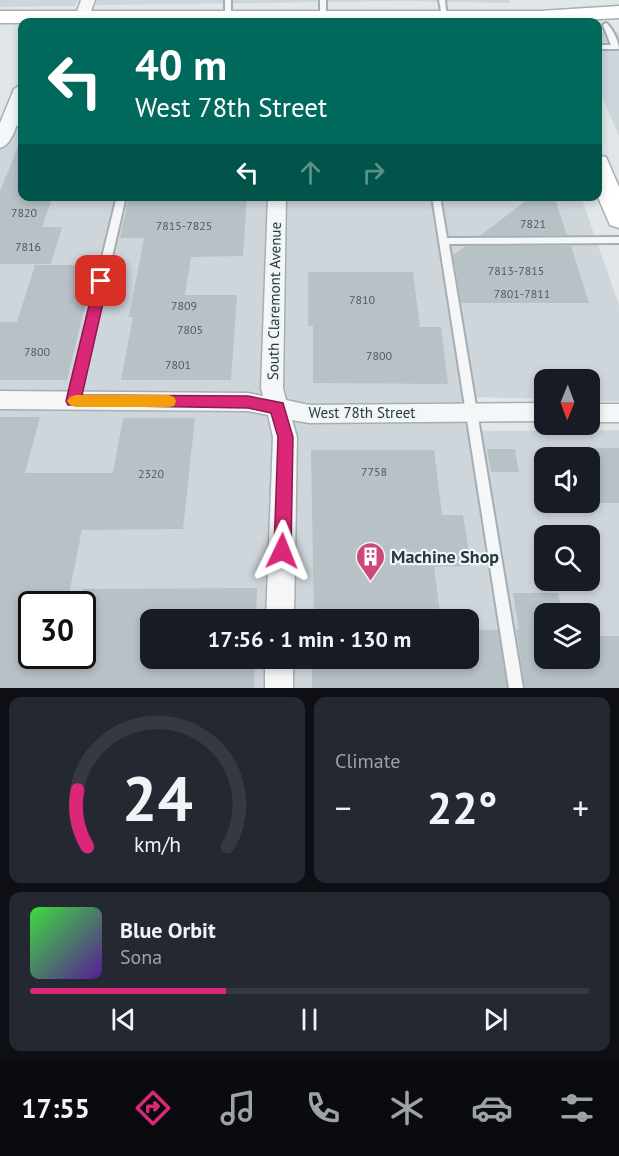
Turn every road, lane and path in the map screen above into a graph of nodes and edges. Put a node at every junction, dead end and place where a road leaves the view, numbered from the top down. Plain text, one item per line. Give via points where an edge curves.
1 (85, 8) edge
2 (228, 8) edge
3 (323, 8) edge
4 (444, 8) edge
5 (539, 13) edge
6 (0, 17) edge
7 (18, 18) edge
8 (58, 18) edge
9 (274, 18) edge
10 (290, 18) edge
11 (561, 18) edge
12 (578, 18) edge
13 (610, 22) edge
14 (602, 47) edge
15 (618, 47) edge
16 (18, 109) edge
17 (15, 124) edge
18 (0, 143) edge
19 (602, 175) edge
20 (121, 201) edge
21 (277, 201) edge
22 (437, 201) edge
23 (619, 219) edge
24 (619, 240) edge
25 (443, 241) junction
26 (0, 400) edge
27 (73, 401) junction
28 (277, 408) junction
29 (471, 412) junction
30 (534, 412) edge
31 (600, 413) edge
32 (619, 413) edge
33 (280, 609) edge
34 (279, 669) edge
35 (279, 688) edge
36 (516, 688) edge

1 - 2 main road
1 - 8 main road
2 - 9 main road
3 - 4 main road
3 - 10 main road
4 - 5 main road
5 - 11 main road
5 - 12 main road
6 - 7 main road
13 - 15 lane
14 - 15 lane
16 - 17 street
17 - 18 street
19 - 23 main road
20 - 27 lane
21 - 28 street, South Claremont Avenue via 272,388
22 - 25 lane
24 - 25 lane
25 - 29 lane
26 - 27 street, West 78th Street
27 - 28 street, West 78th Street via 248,402
28 - 29 street, West 78th Street via 309,414
28 - 33 street, South Claremont Avenue via 285,437
29 - 30 street, West 78th Street
29 - 36 lane
31 - 32 street
34 - 35 street

